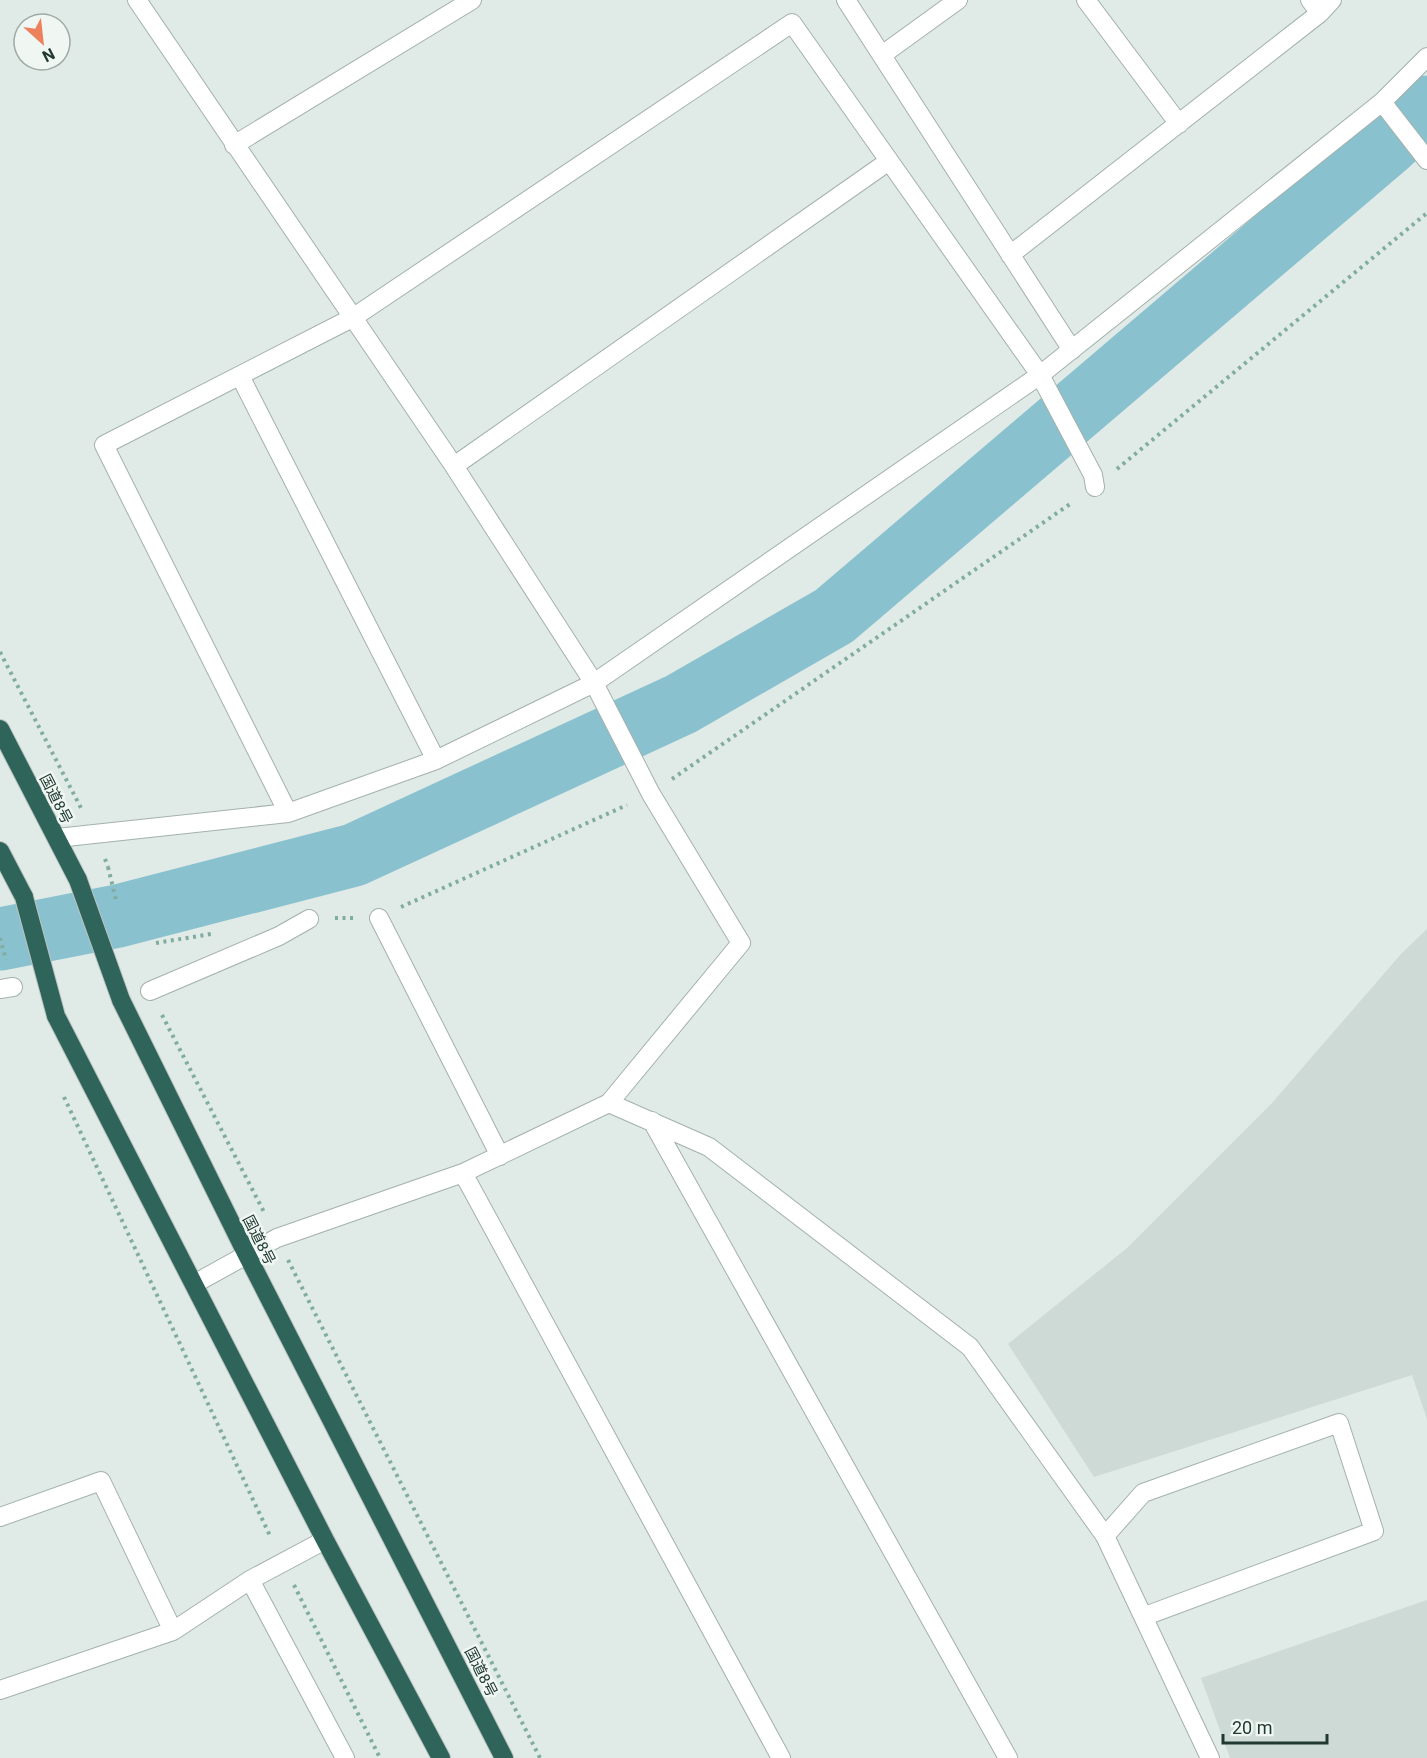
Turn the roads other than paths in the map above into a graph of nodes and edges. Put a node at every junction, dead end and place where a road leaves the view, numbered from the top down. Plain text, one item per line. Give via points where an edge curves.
1 (137, 0) edge
2 (472, 0) edge
3 (846, 0) edge
4 (958, 0) edge
5 (1086, 0) edge
6 (1321, 4) edge
7 (882, 56) junction
8 (1427, 57) edge
9 (1382, 102) junction
10 (1179, 124) junction
11 (234, 145) junction
12 (1427, 160) edge
13 (889, 161) junction
14 (1010, 255) junction
15 (354, 317) junction
16 (1072, 351) junction
17 (240, 376) junction
18 (1045, 382) junction
19 (454, 466) junction
20 (1094, 481) road end
21 (598, 692) junction
22 (0, 729) edge
23 (436, 760) junction
24 (288, 813) junction
25 (57, 838) junction
26 (0, 851) edge
27 (379, 918) road end
28 (309, 919) road end
29 (150, 991) road end
30 (609, 1103) junction
31 (651, 1121) junction
32 (500, 1156) junction
33 (463, 1173) junction
34 (246, 1253) junction
35 (194, 1284) junction
36 (0, 1516) edge
37 (1105, 1536) junction
38 (325, 1540) junction
39 (250, 1580) junction
40 (1145, 1616) junction
41 (173, 1631) junction
42 (0, 1690) edge
43 (345, 1758) edge
44 (441, 1758) edge
45 (504, 1758) edge
46 (781, 1758) edge
47 (1008, 1758) edge
48 (1210, 1758) edge

1 - 11 street
2 - 11 street
3 - 7 street
4 - 7 street
5 - 10 street
6 - 10 street
7 - 14 street
8 - 9 street
9 - 12 street
9 - 16 street
10 - 14 street
11 - 15 street
13 - 15 street via 792,23
13 - 18 street
13 - 19 street
14 - 16 street
15 - 17 street
15 - 19 street
16 - 18 street
17 - 23 street
17 - 24 street via 104,445
18 - 20 street
18 - 21 street
19 - 21 street
21 - 23 street
21 - 30 street via 651,794 741,943
22 - 25 highway, 国道8号
23 - 24 street
24 - 25 street
25 - 34 highway, 国道8号, bridge via 78,880 121,1000
26 - 35 highway, bridge via 24,897 56,1016
27 - 32 street
28 - 29 street via 279,936
30 - 31 street
30 - 32 street
31 - 37 street via 709,1147 970,1347
31 - 47 street
32 - 33 street
33 - 34 street via 277,1238
33 - 46 street
34 - 35 street
34 - 45 highway, 国道8号
35 - 38 highway
36 - 41 street via 101,1480
37 - 40 street
37 - 40 street via 1143,1493 1339,1423 1374,1531
38 - 39 street
38 - 44 highway
39 - 41 street
39 - 43 street
40 - 48 street
41 - 42 street

